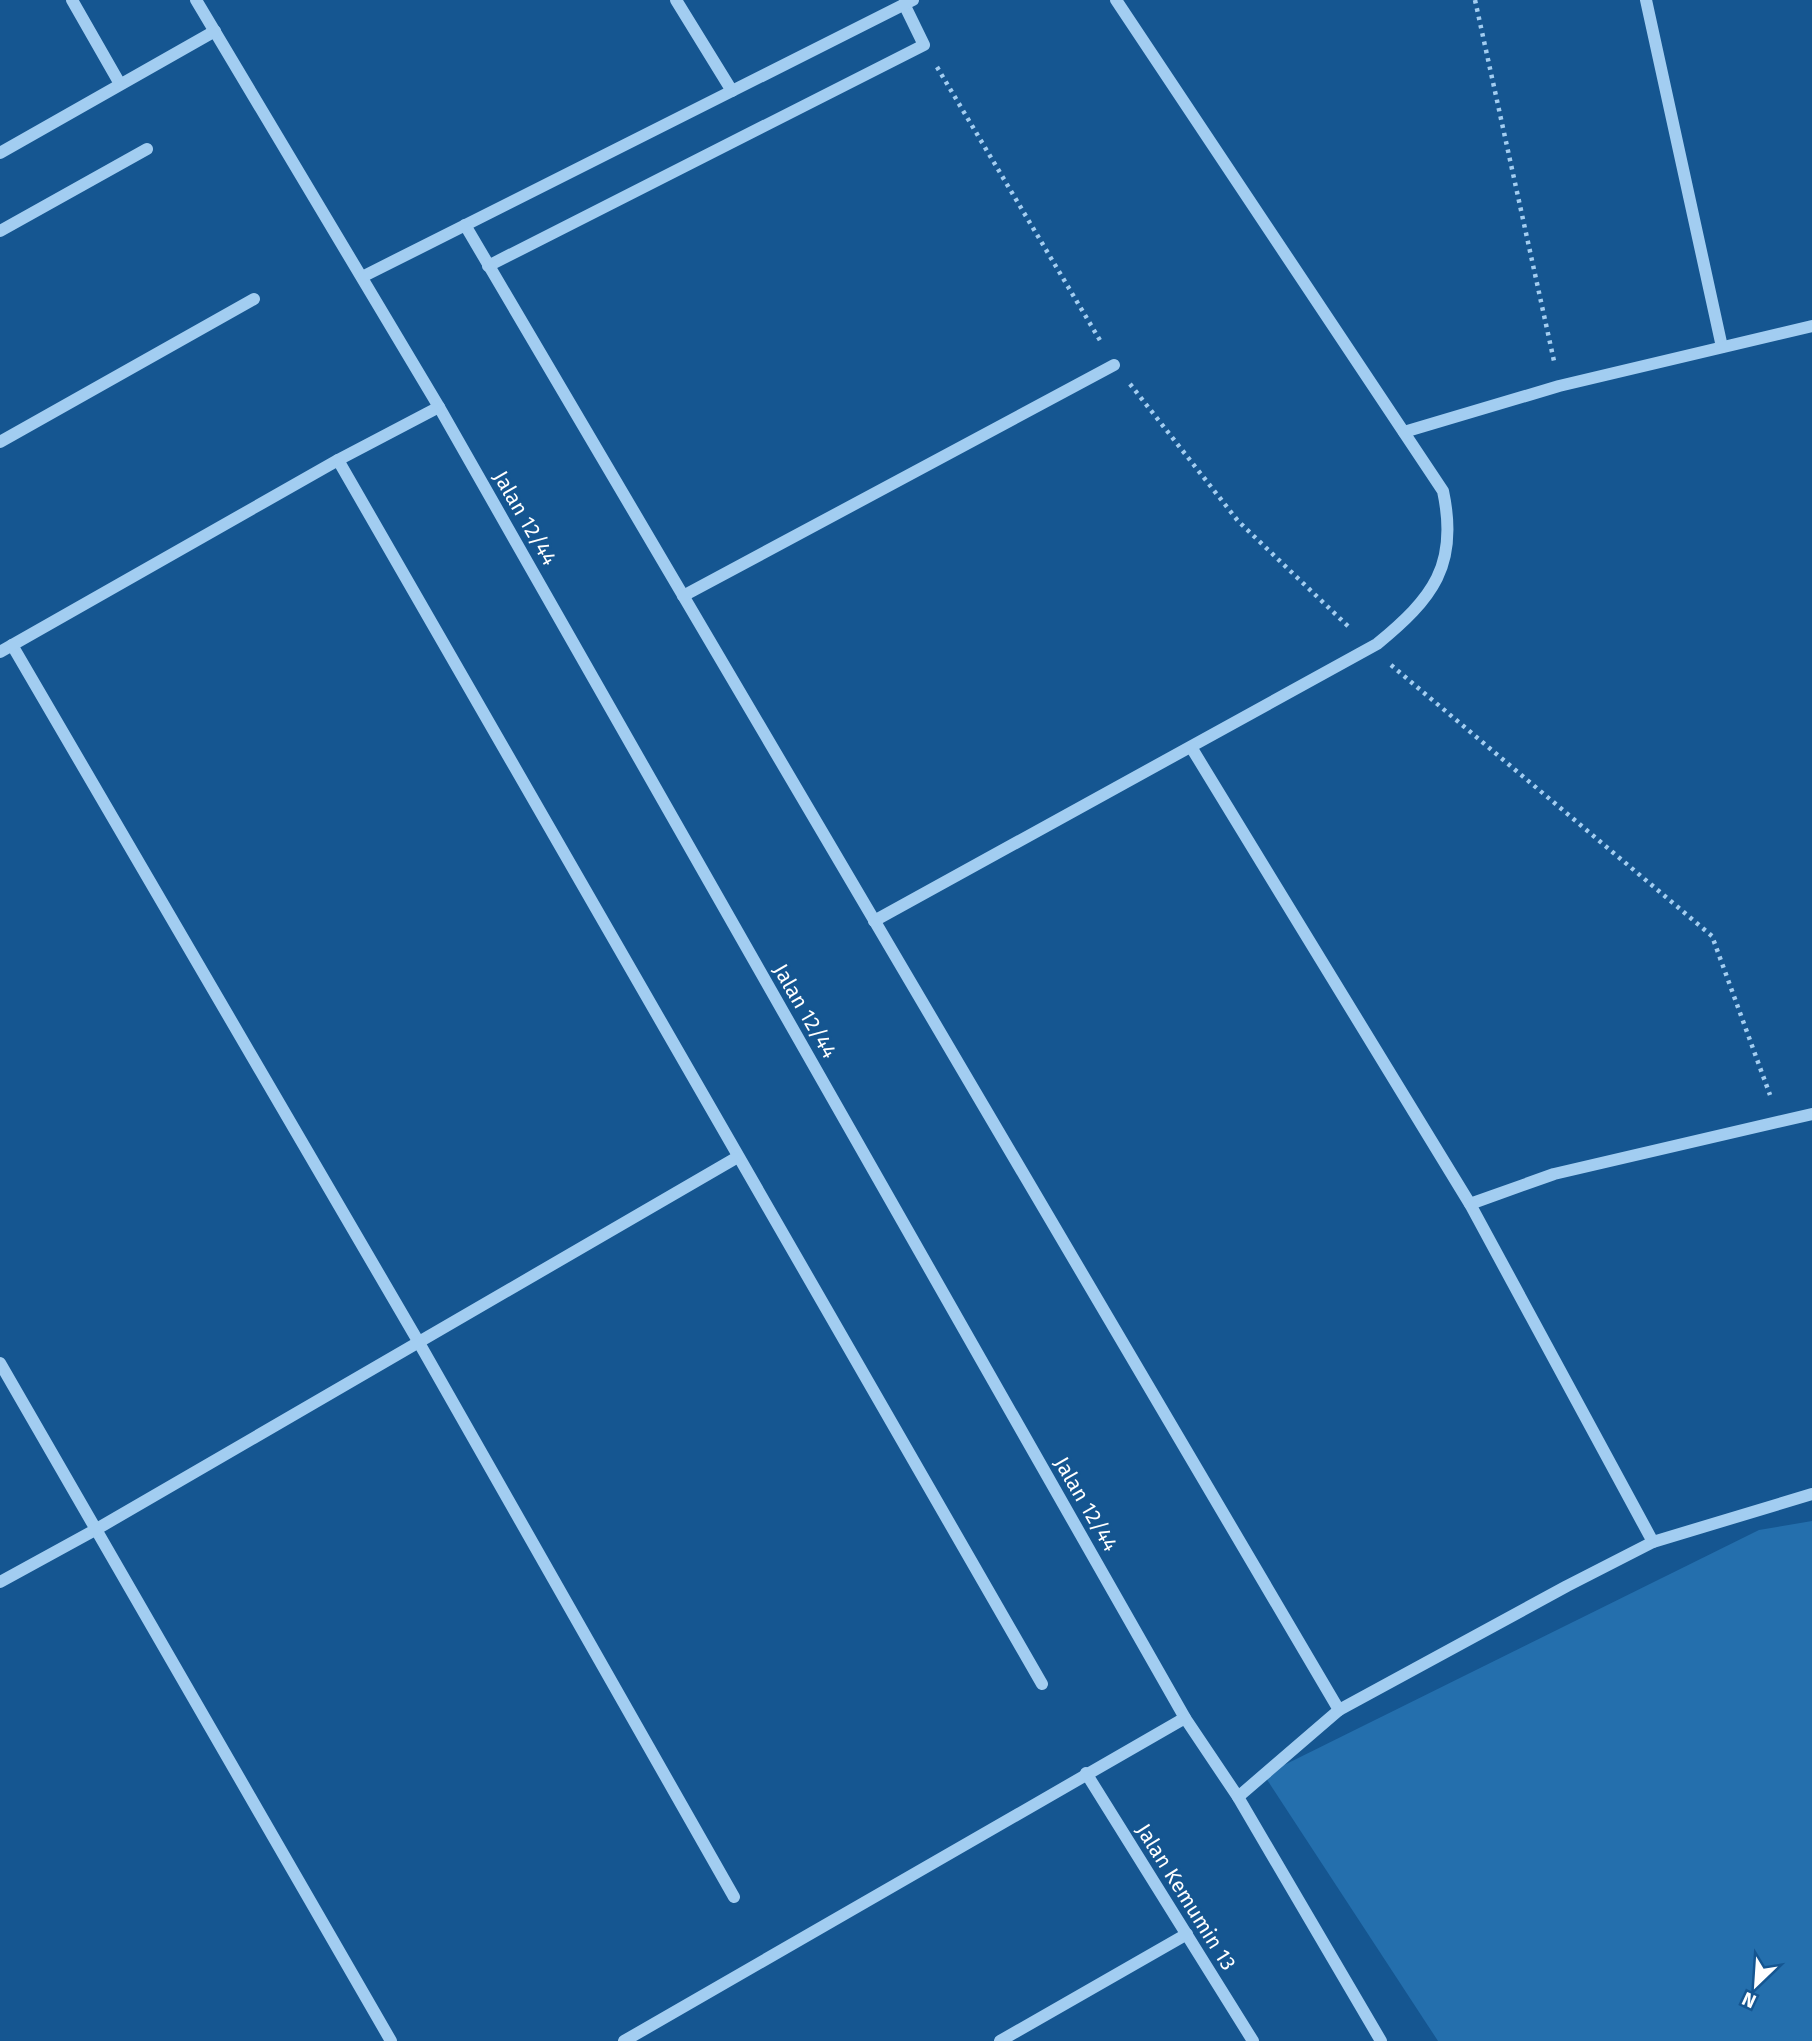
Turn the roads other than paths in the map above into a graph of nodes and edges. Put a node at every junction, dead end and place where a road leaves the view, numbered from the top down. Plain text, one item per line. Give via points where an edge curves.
1 (72, 0) edge
2 (196, 0) edge
3 (676, 0) edge
4 (1116, 0) edge
5 (1646, 0) edge
6 (909, 2) edge
7 (215, 31) junction
8 (120, 84) junction
9 (732, 91) junction
10 (147, 149) dead end
11 (0, 153) edge
12 (465, 225) junction
13 (0, 231) edge
14 (488, 265) junction
15 (362, 277) junction
16 (254, 299) dead end
17 (1812, 326) edge
18 (1722, 347) junction
19 (1114, 365) dead end
20 (439, 407) junction
21 (1404, 432) junction
22 (0, 442) edge
23 (338, 460) junction
24 (683, 596) junction
25 (6, 649) edge
26 (1191, 747) junction
27 (874, 920) junction
28 (1812, 1114) edge
29 (736, 1158) junction
30 (1470, 1204) junction
31 (418, 1341) junction
32 (0, 1363) edge
33 (1812, 1494) edge
34 (95, 1530) junction
35 (1653, 1542) junction
36 (0, 1581) edge
37 (1042, 1685) dead end
38 (1339, 1710) junction
39 (1185, 1718) junction
40 (1086, 1773) junction
41 (1238, 1797) junction
42 (734, 1897) dead end
43 (1187, 1934) junction
44 (391, 2041) edge
45 (624, 2041) edge
46 (1000, 2041) edge
47 (1253, 2041) edge
48 (1381, 2041) edge

1 - 8 street
2 - 7 street, Jalan 12/44
3 - 9 street
4 - 21 street
5 - 18 street
6 - 9 street
6 - 14 street via 924,45
7 - 8 street
7 - 15 street, Jalan 12/44
8 - 11 street
9 - 12 street
10 - 13 street
12 - 14 street
12 - 15 street
14 - 24 street
15 - 20 street, Jalan 12/44
16 - 22 street
17 - 18 street
18 - 21 street via 1559,386
19 - 24 street
20 - 23 street
20 - 39 street, Jalan 12/44
21 - 26 street via 1443,491 1450,521 1448,551 1436,581 1408,619 1370,648
23 - 25 street
23 - 29 street
24 - 27 street
25 - 31 street
26 - 27 street
26 - 30 street
27 - 38 street
28 - 30 street via 1554,1174
29 - 31 street
29 - 37 street
30 - 35 street
31 - 34 street
31 - 42 street
32 - 34 street
33 - 35 street
34 - 36 street
34 - 44 street
35 - 38 street
38 - 41 street
39 - 40 street
39 - 41 street, Jalan 12/44
40 - 43 street, Jalan Kemumin 13
40 - 45 street
41 - 48 street, Jalan 12/44
43 - 46 street
43 - 47 street, Jalan Kemumin 13

